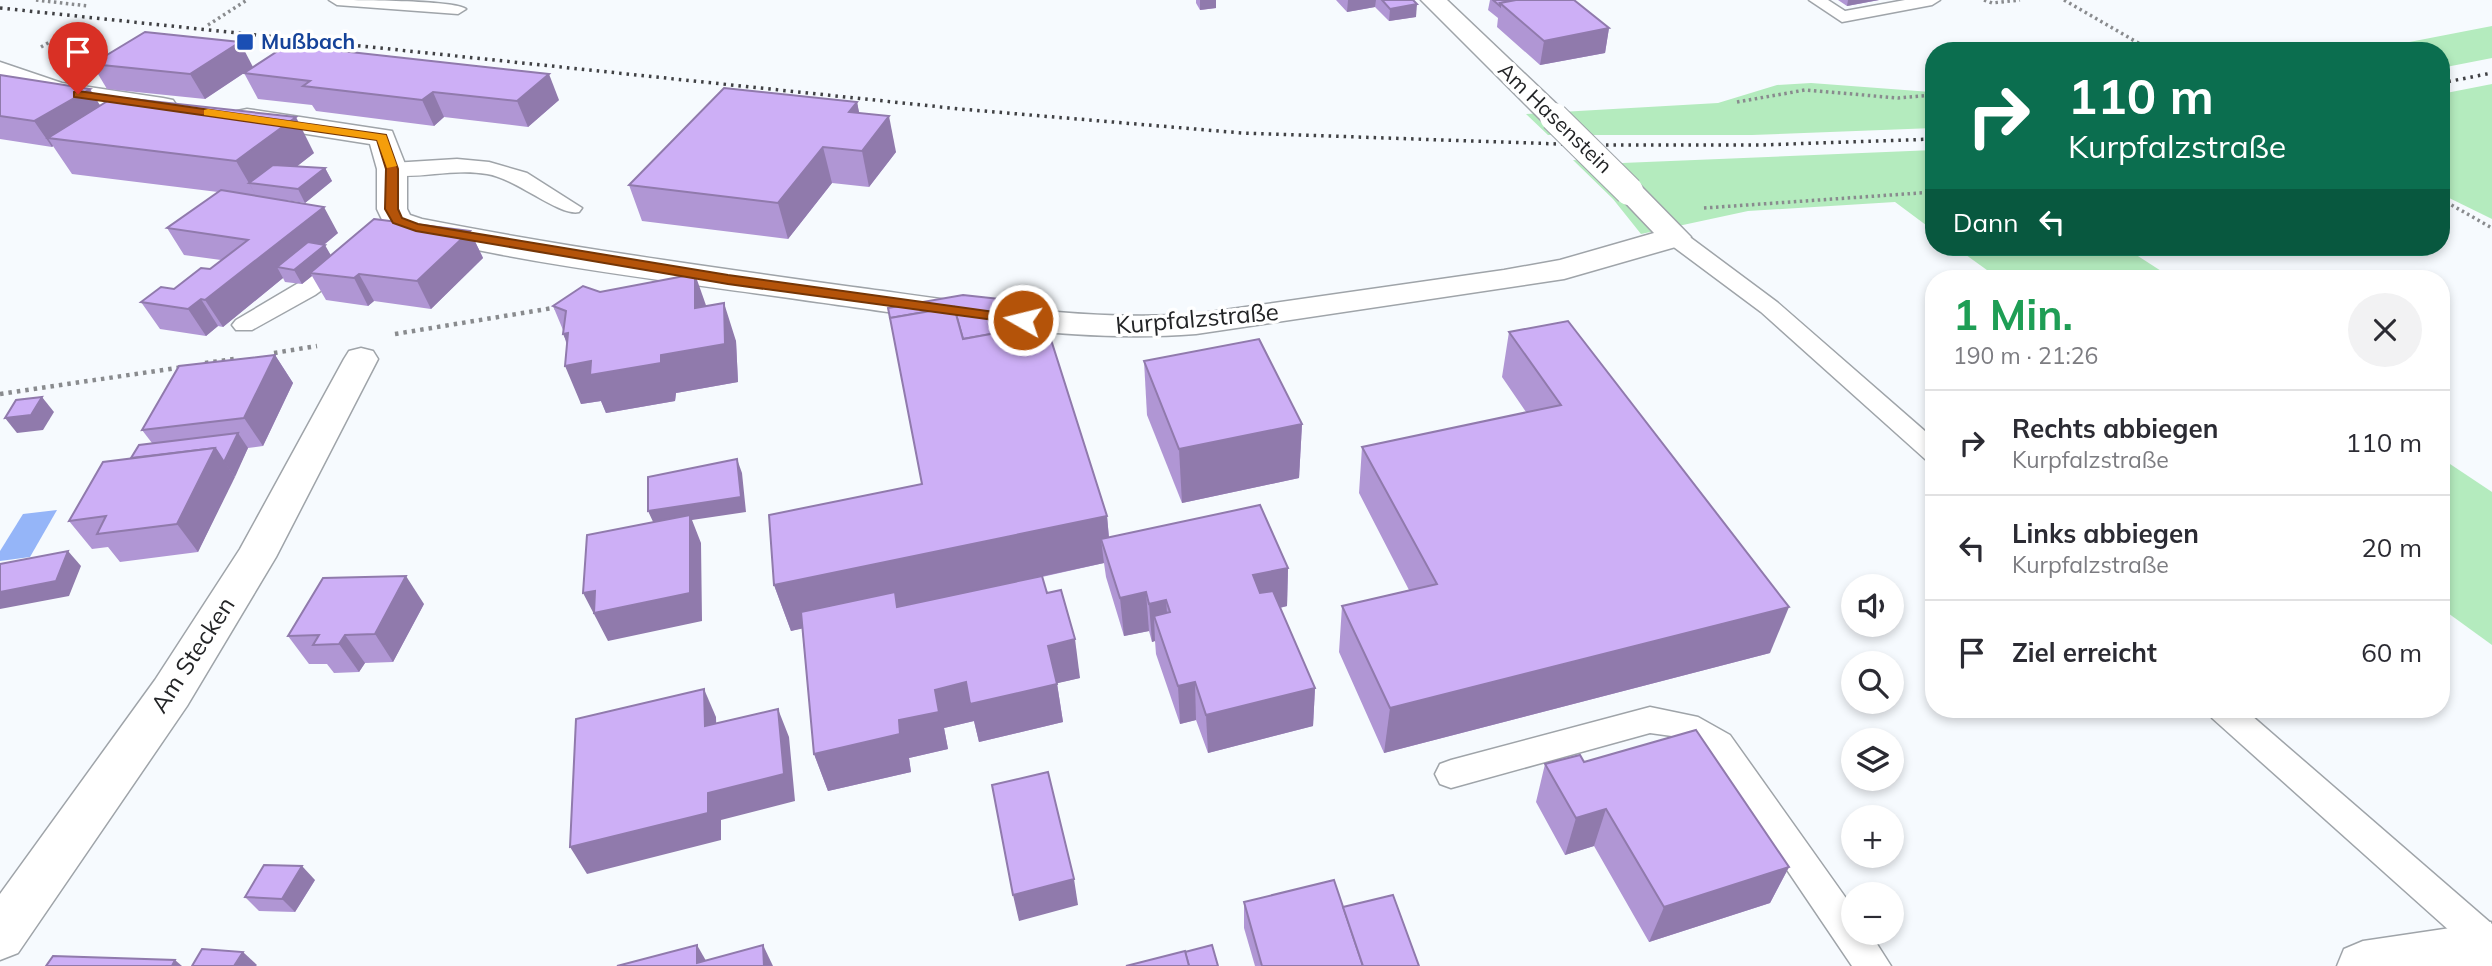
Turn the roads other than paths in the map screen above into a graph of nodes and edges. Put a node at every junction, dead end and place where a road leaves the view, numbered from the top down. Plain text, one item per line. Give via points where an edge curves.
1 (337, 0) edge
2 (1433, 0) edge
3 (1817, 0) edge
4 (1932, 0) edge
5 (458, 9) dead end
6 (0, 70) edge
7 (392, 169) junction
8 (572, 208) dead end
9 (1675, 237) junction
10 (358, 252) edge
11 (244, 325) dead end
12 (361, 359) dead end
13 (1925, 445) edge
14 (2233, 718) edge
15 (1451, 774) dead end
16 (0, 936) edge
17 (2492, 946) edge
18 (1873, 966) edge
19 (2363, 966) edge

1 - 5 lane
2 - 9 street, Am Hasenstein, bridge
3 - 4 lane via 1842,17
6 - 7 street, Kurpfalzstraße via 51,90 382,137
7 - 8 lane via 454,164 489,168 520,177
7 - 9 street, Kurpfalzstraße via 389,227 1049,324 1118,328 1196,324 1504,280 1564,269
9 - 13 lane via 1769,307
10 - 11 lane via 314,285
12 - 16 street, Am Stecken via 256,557 171,693
14 - 17 lane
15 - 18 lane via 1650,720 1673,721 1700,730 1719,744
17 - 19 street

